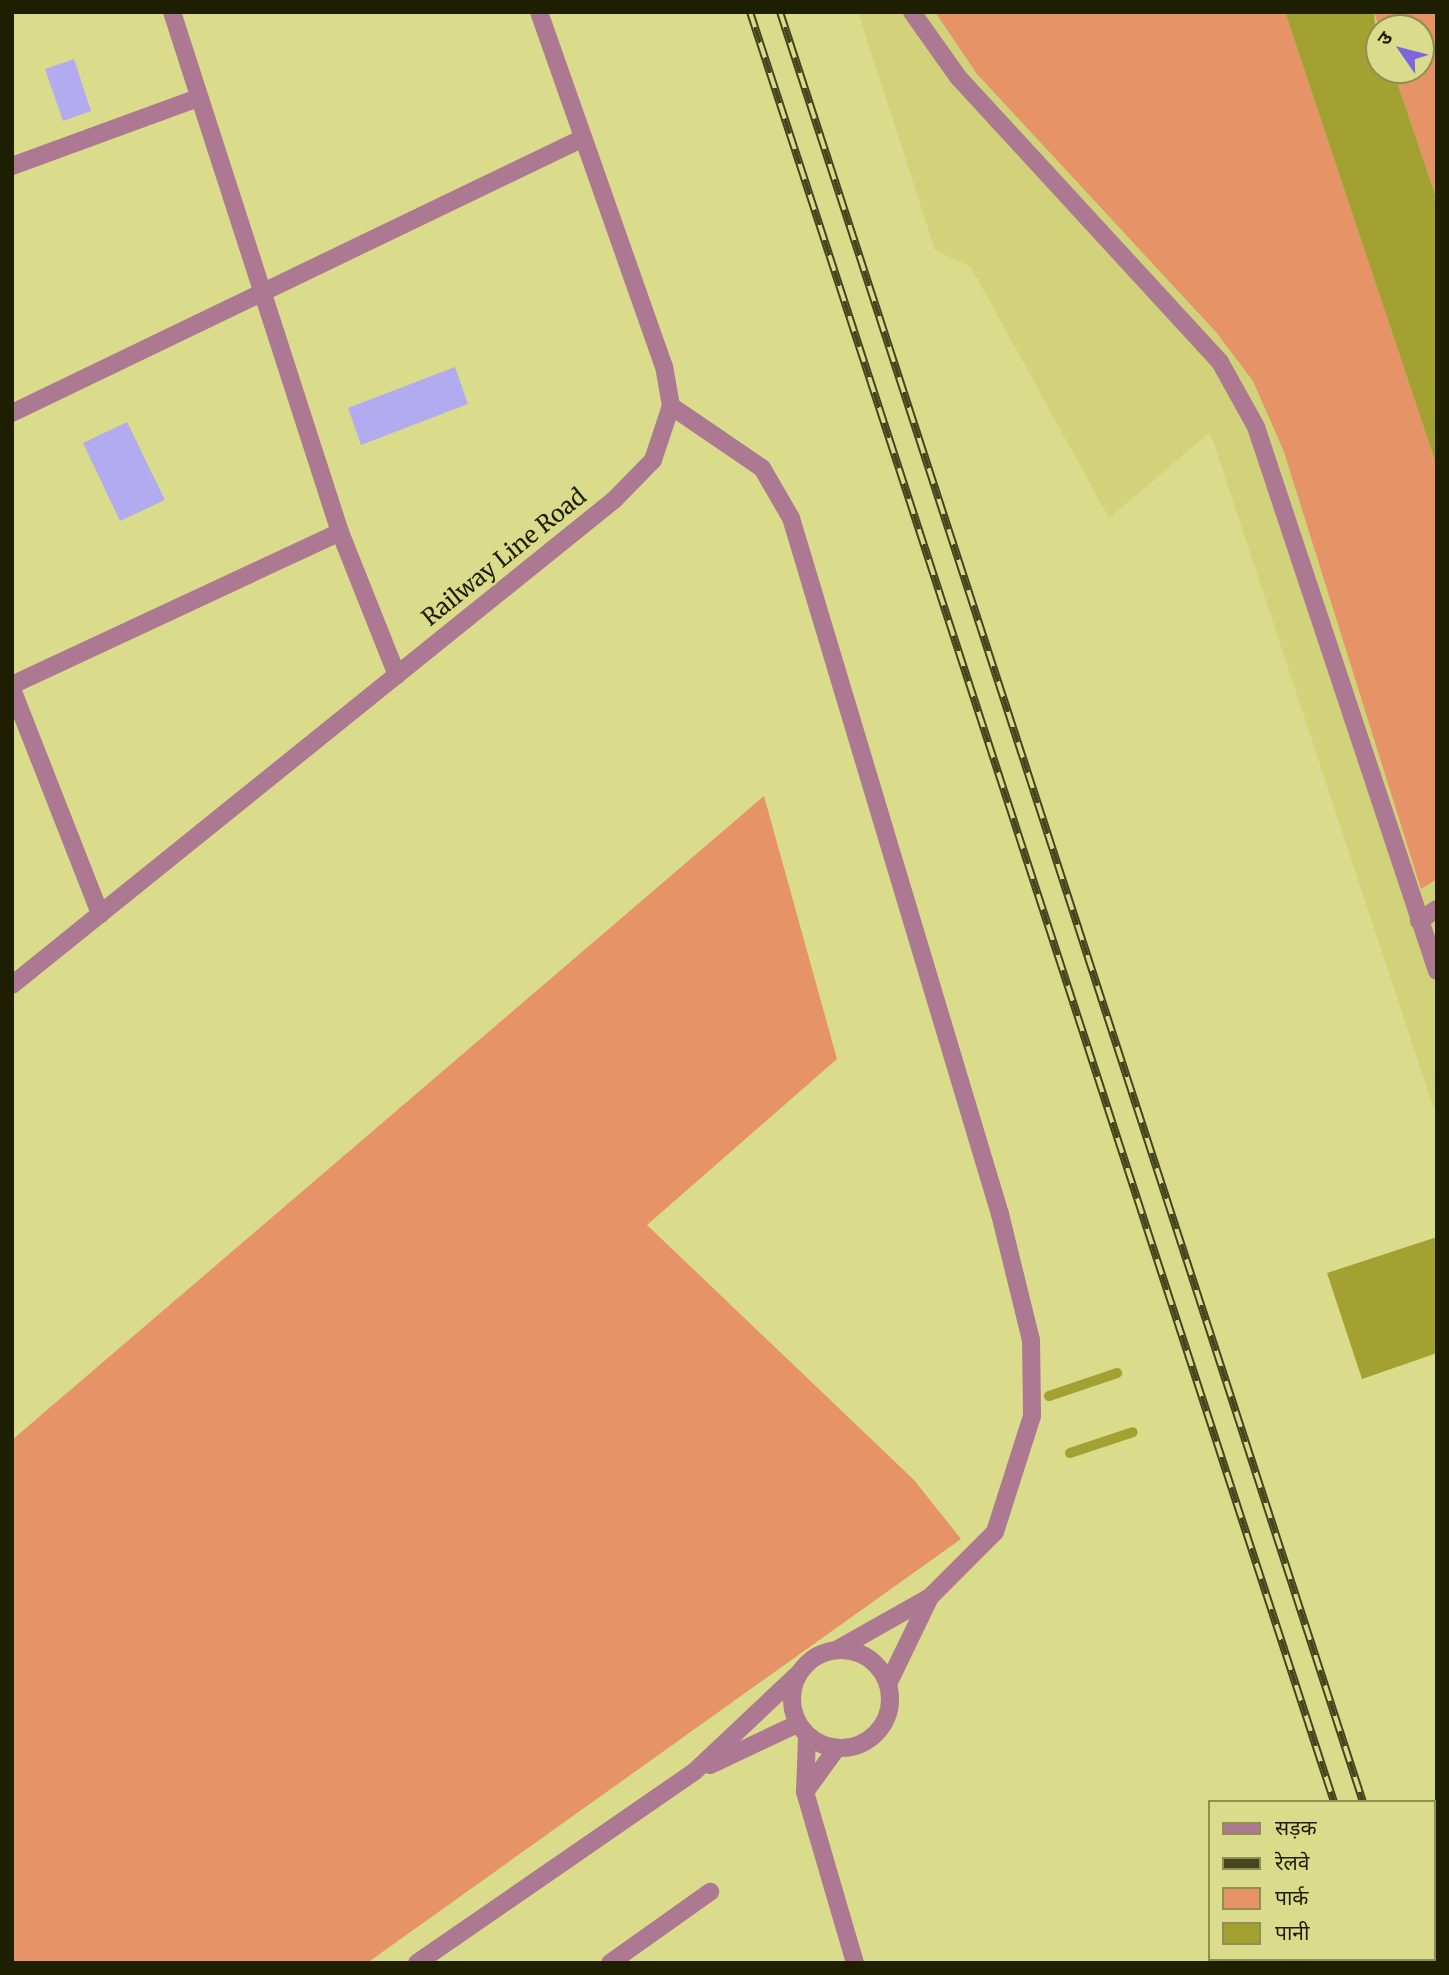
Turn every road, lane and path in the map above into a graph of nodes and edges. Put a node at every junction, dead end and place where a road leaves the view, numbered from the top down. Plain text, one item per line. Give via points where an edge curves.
1 (172, 12) edge
2 (539, 12) edge
3 (912, 12) edge
4 (198, 98) junction
5 (581, 139) junction
6 (12, 166) edge
7 (262, 292) junction
8 (671, 406) junction
9 (12, 413) edge
10 (340, 532) junction
11 (397, 675) junction
12 (12, 687) edge
13 (1437, 909) edge
14 (100, 914) junction
15 (1419, 921) junction
16 (1437, 971) edge
17 (12, 985) edge
18 (930, 1597) junction
19 (838, 1649) junction
20 (797, 1675) junction
21 (888, 1684) junction
22 (802, 1730) junction
23 (837, 1748) junction
24 (694, 1772) junction
25 (805, 1793) junction
26 (710, 1892) dead end
27 (418, 1963) edge
28 (610, 1963) edge
29 (855, 1963) edge

1 - 4 street
2 - 5 street, Railway Line Road
3 - 15 street via 958,77 1220,362 1255,427
4 - 6 street
4 - 7 street
5 - 7 street
5 - 8 street, Railway Line Road via 664,366
7 - 9 street
7 - 10 street
8 - 11 street, Railway Line Road via 664,440 637,478
8 - 18 street via 762,468 791,518 1000,1214 1031,1340 1030,1426 995,1532
10 - 11 street
10 - 12 street
11 - 14 street, Railway Line Road
12 - 14 street
13 - 15 street
14 - 17 street, Railway Line Road
15 - 16 street
18 - 19 street
18 - 21 street
19 - 20 street via 807,1662
19 - 21 street via 869,1658
20 - 22 street via 791,1691
20 - 24 street
21 - 23 street via 887,1716 879,1729 867,1740
22 - 23 street
22 - 24 street
22 - 25 street
23 - 25 street
24 - 27 street
25 - 29 street
26 - 28 street

